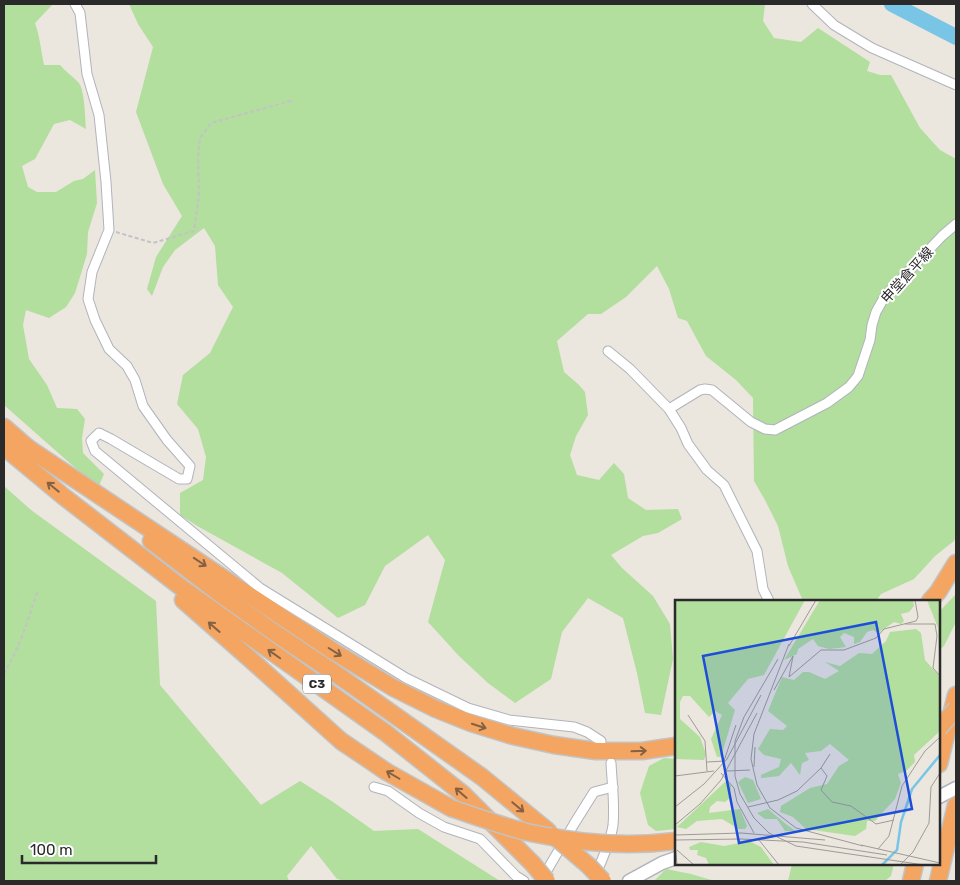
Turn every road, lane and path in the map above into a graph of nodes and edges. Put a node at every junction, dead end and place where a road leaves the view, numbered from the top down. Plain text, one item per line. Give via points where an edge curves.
1 (75, 4) edge
2 (812, 4) edge
3 (956, 85) edge
4 (294, 100) dead end
5 (956, 224) edge
6 (109, 230) junction
7 (608, 351) dead end
8 (669, 409) junction
9 (4, 427) edge
10 (4, 447) edge
11 (28, 448) junction
12 (91, 517) junction
13 (956, 563) edge
14 (38, 591) dead end
15 (768, 600) edge
16 (931, 600) edge
17 (4, 674) edge
18 (956, 695) edge
19 (956, 710) edge
20 (940, 727) edge
21 (601, 741) dead end
22 (675, 746) edge
23 (940, 760) edge
24 (611, 763) dead end
25 (374, 787) dead end
26 (613, 787) junction
27 (956, 788) edge
28 (940, 796) edge
29 (956, 805) edge
30 (675, 841) edge
31 (675, 858) edge
32 (939, 877) edge
33 (524, 881) edge
34 (541, 881) edge
35 (547, 881) edge
36 (592, 881) edge
37 (603, 881) edge
38 (629, 881) edge

1 - 6 street via 80,13 87,74 99,115
2 - 3 street via 834,25 872,48
4 - 6 path via 211,123 200,138 199,196 194,231 153,243
5 - 8 street, 申堂倉平線 via 886,296 876,312 858,376 827,403 775,430 765,430 751,422 712,390 700,390
6 - 21 street via 92,272 88,299 95,320 109,349 127,366 135,380 143,406 190,466 187,479 179,479 99,433 91,441 95,451 260,588 406,678 468,708 509,720 574,727
7 - 8 street
8 - 15 street via 707,470 724,484 757,551 763,590
9 - 11 highway
12 -> 10 highway, C3
11 -> 22 highway via 333,651 436,709 513,736 554,745 642,751
11 -> 37 highway, bridge via 220,594 482,777
30 -> 12 highway, C3, bridge via 626,844 531,833 451,808 341,742 183,600 122,552
35 -> 12 highway, C3, bridge via 463,794 386,733 182,588
13 - 16 highway
14 - 17 path via 22,637
18 - 23 highway, bridge
19 - 20 highway, bridge
24 - 26 street
25 - 33 street via 388,791 444,827 480,840
26 - 34 street via 594,792
26 - 36 street via 613,827
27 - 28 street
29 - 32 highway
31 - 38 street

